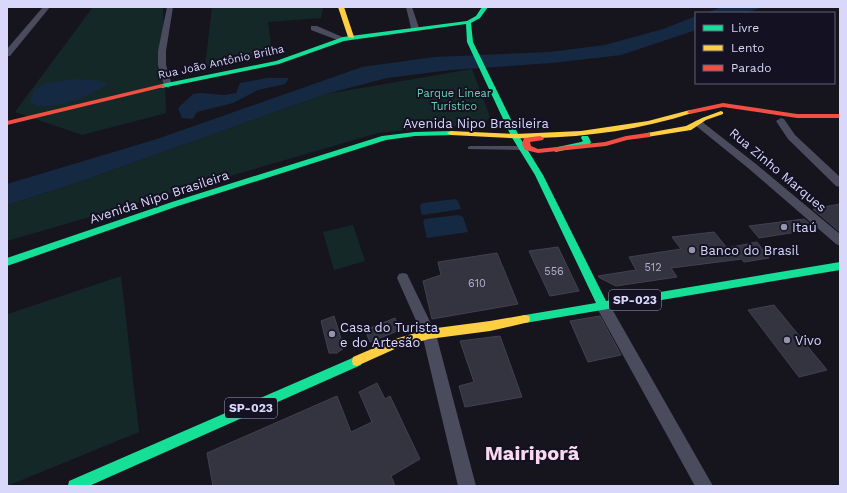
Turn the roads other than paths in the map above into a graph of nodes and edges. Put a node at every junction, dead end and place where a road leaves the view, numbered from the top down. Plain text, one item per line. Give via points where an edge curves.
1 (47, 7) edge
2 (170, 7) edge
3 (340, 7) edge
4 (409, 7) edge
5 (485, 7) edge
6 (468, 22) junction
7 (440, 26) junction
8 (314, 28) dead end
9 (415, 28) junction
10 (464, 37) junction
11 (347, 38) junction
12 (7, 54) edge
13 (168, 85) junction
14 (840, 116) edge
15 (782, 121) junction
16 (7, 123) edge
17 (698, 123) junction
18 (840, 125) edge
19 (568, 134) junction
20 (515, 136) junction
21 (606, 144) junction
22 (470, 148) dead end
23 (522, 148) junction
24 (556, 150) junction
25 (539, 175) junction
26 (840, 183) edge
27 (840, 241) edge
28 (7, 262) edge
29 (840, 266) edge
30 (403, 278) dead end
31 (603, 306) junction
32 (429, 334) junction
33 (74, 486) edge
34 (467, 486) edge
35 (704, 486) edge

1 - 12 street
2 - 13 street via 162,43 162,65
3 - 11 street
4 - 9 street
5 - 6 street via 478,17
6 - 7 street, Rua João Antônio Brilha
6 - 10 street via 471,29
7 - 9 street, Rua João Antônio Brilha
7 - 10 street
8 - 11 street
9 - 11 street, Rua João Antônio Brilha
10 - 20 street via 489,81
11 - 13 street, Rua João Antônio Brilha via 287,60
13 - 16 street, Rua João Antônio Brilha
14 - 19 street, Avenida Nipo Brasileira via 797,116 723,105 700,109 664,121
15 - 17 street via 728,113 713,115
15 - 18 street
15 - 26 street via 791,137
17 - 21 street via 688,128 626,138
17 - 27 street, Rua Zinho Marques
19 - 20 street, Avenida Nipo Brasileira
19 - 24 street via 585,137 587,142
19 - 24 street via 555,138 527,140 528,148
20 - 23 street
20 - 28 street, Avenida Nipo Brasileira via 466,133 414,134 385,138 175,204
21 - 24 street
21 - 25 street via 586,152 544,157 538,160
22 - 23 lane
23 - 25 street
25 - 31 street
29 - 31 street, SP-023
30 - 32 street
31 - 32 street, SP-023
31 - 35 street
32 - 33 street, SP-023 via 395,344
32 - 34 street

